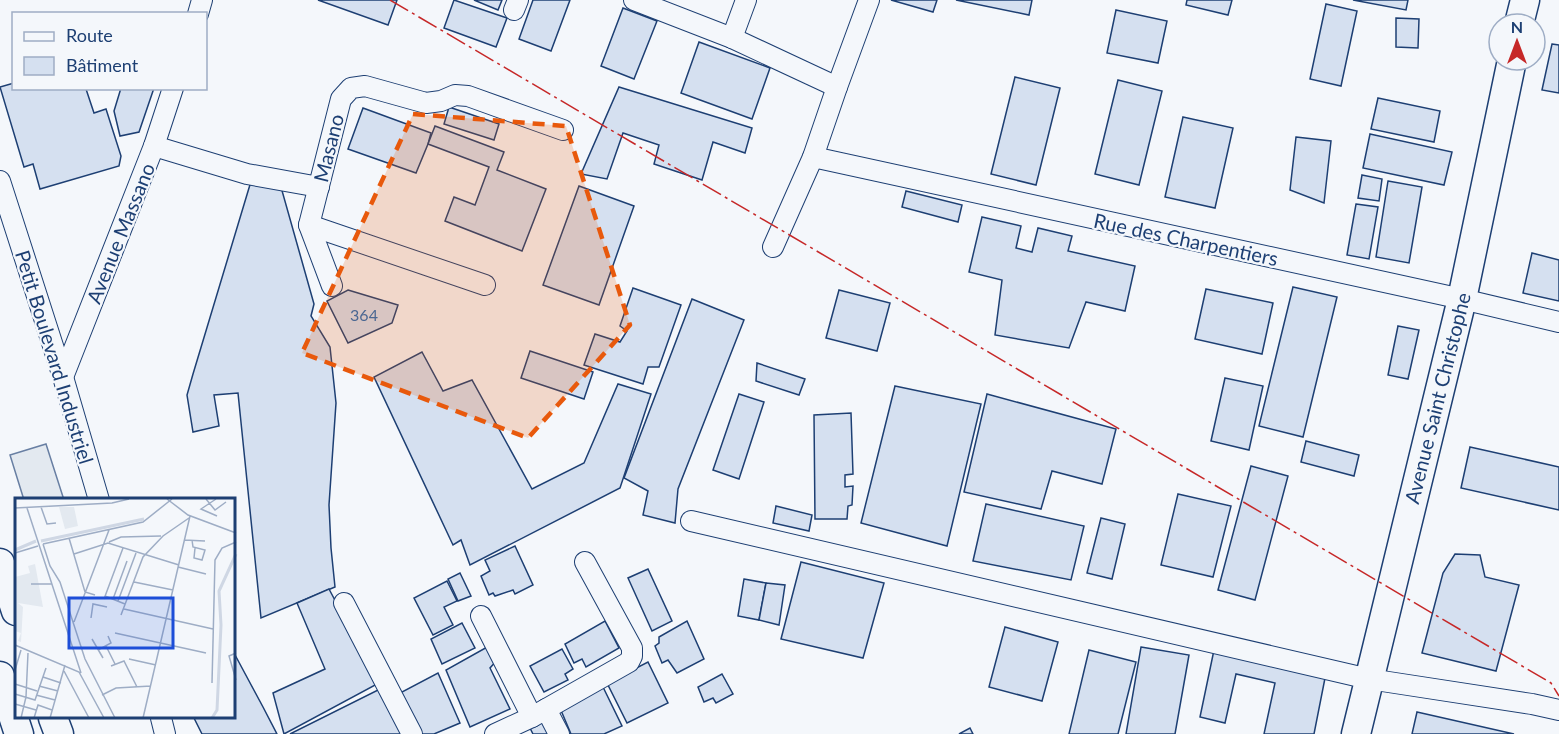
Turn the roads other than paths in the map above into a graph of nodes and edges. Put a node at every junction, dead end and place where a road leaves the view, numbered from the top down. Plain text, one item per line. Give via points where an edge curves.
1 (634, 0) edge
2 (746, 0) edge
3 (869, 0) edge
4 (661, 5) edge
5 (732, 38) junction
6 (1509, 72) edge
7 (837, 87) junction
8 (172, 90) edge
9 (563, 130) dead end
10 (154, 146) junction
11 (813, 157) junction
12 (0, 181) edge
13 (319, 187) junction
14 (309, 225) junction
15 (773, 247) dead end
16 (485, 285) dead end
17 (332, 286) dead end
18 (1462, 299) junction
19 (1559, 322) edge
20 (63, 376) junction
21 (98, 498) edge
22 (691, 521) dead end
23 (585, 562) dead end
24 (0, 563) edge
25 (344, 603) dead end
26 (15, 608) edge
27 (481, 616) dead end
28 (0, 676) edge
29 (1369, 679) junction
30 (1559, 710) edge
31 (539, 713) junction
32 (54, 719) edge
33 (161, 719) edge
34 (19, 734) edge
35 (58, 734) edge
36 (165, 734) edge
37 (412, 734) edge
38 (495, 734) edge
39 (559, 734) edge
40 (1356, 734) edge

1 - 4 street
2 - 5 street
3 - 7 street
4 - 5 street
5 - 7 street
6 - 18 street, Avenue Saint Christophe
7 - 11 street
8 - 10 street, Avenue Massano
9 - 13 street, Masano via 468,96 455,95 426,103 365,86 351,88 341,99
10 - 13 street via 247,174
10 - 20 street, Avenue Massano
11 - 15 street
11 - 18 street, Rue des Charpentiers
12 - 20 street, Petit Boulevard Industriel
13 - 14 street, Masano
14 - 16 street
14 - 17 street
18 - 19 street, Rue des Charpentiers
18 - 29 street, Avenue Saint Christophe
20 - 21 street, Petit Boulevard Industriel
22 - 29 street
23 - 31 street via 632,648 632,656 629,662
24 - 26 street
25 - 37 street
27 - 31 street
28 - 34 street
29 - 30 street
29 - 40 street, Avenue Saint Christophe
31 - 38 street
31 - 39 street
32 - 35 street
33 - 36 street

